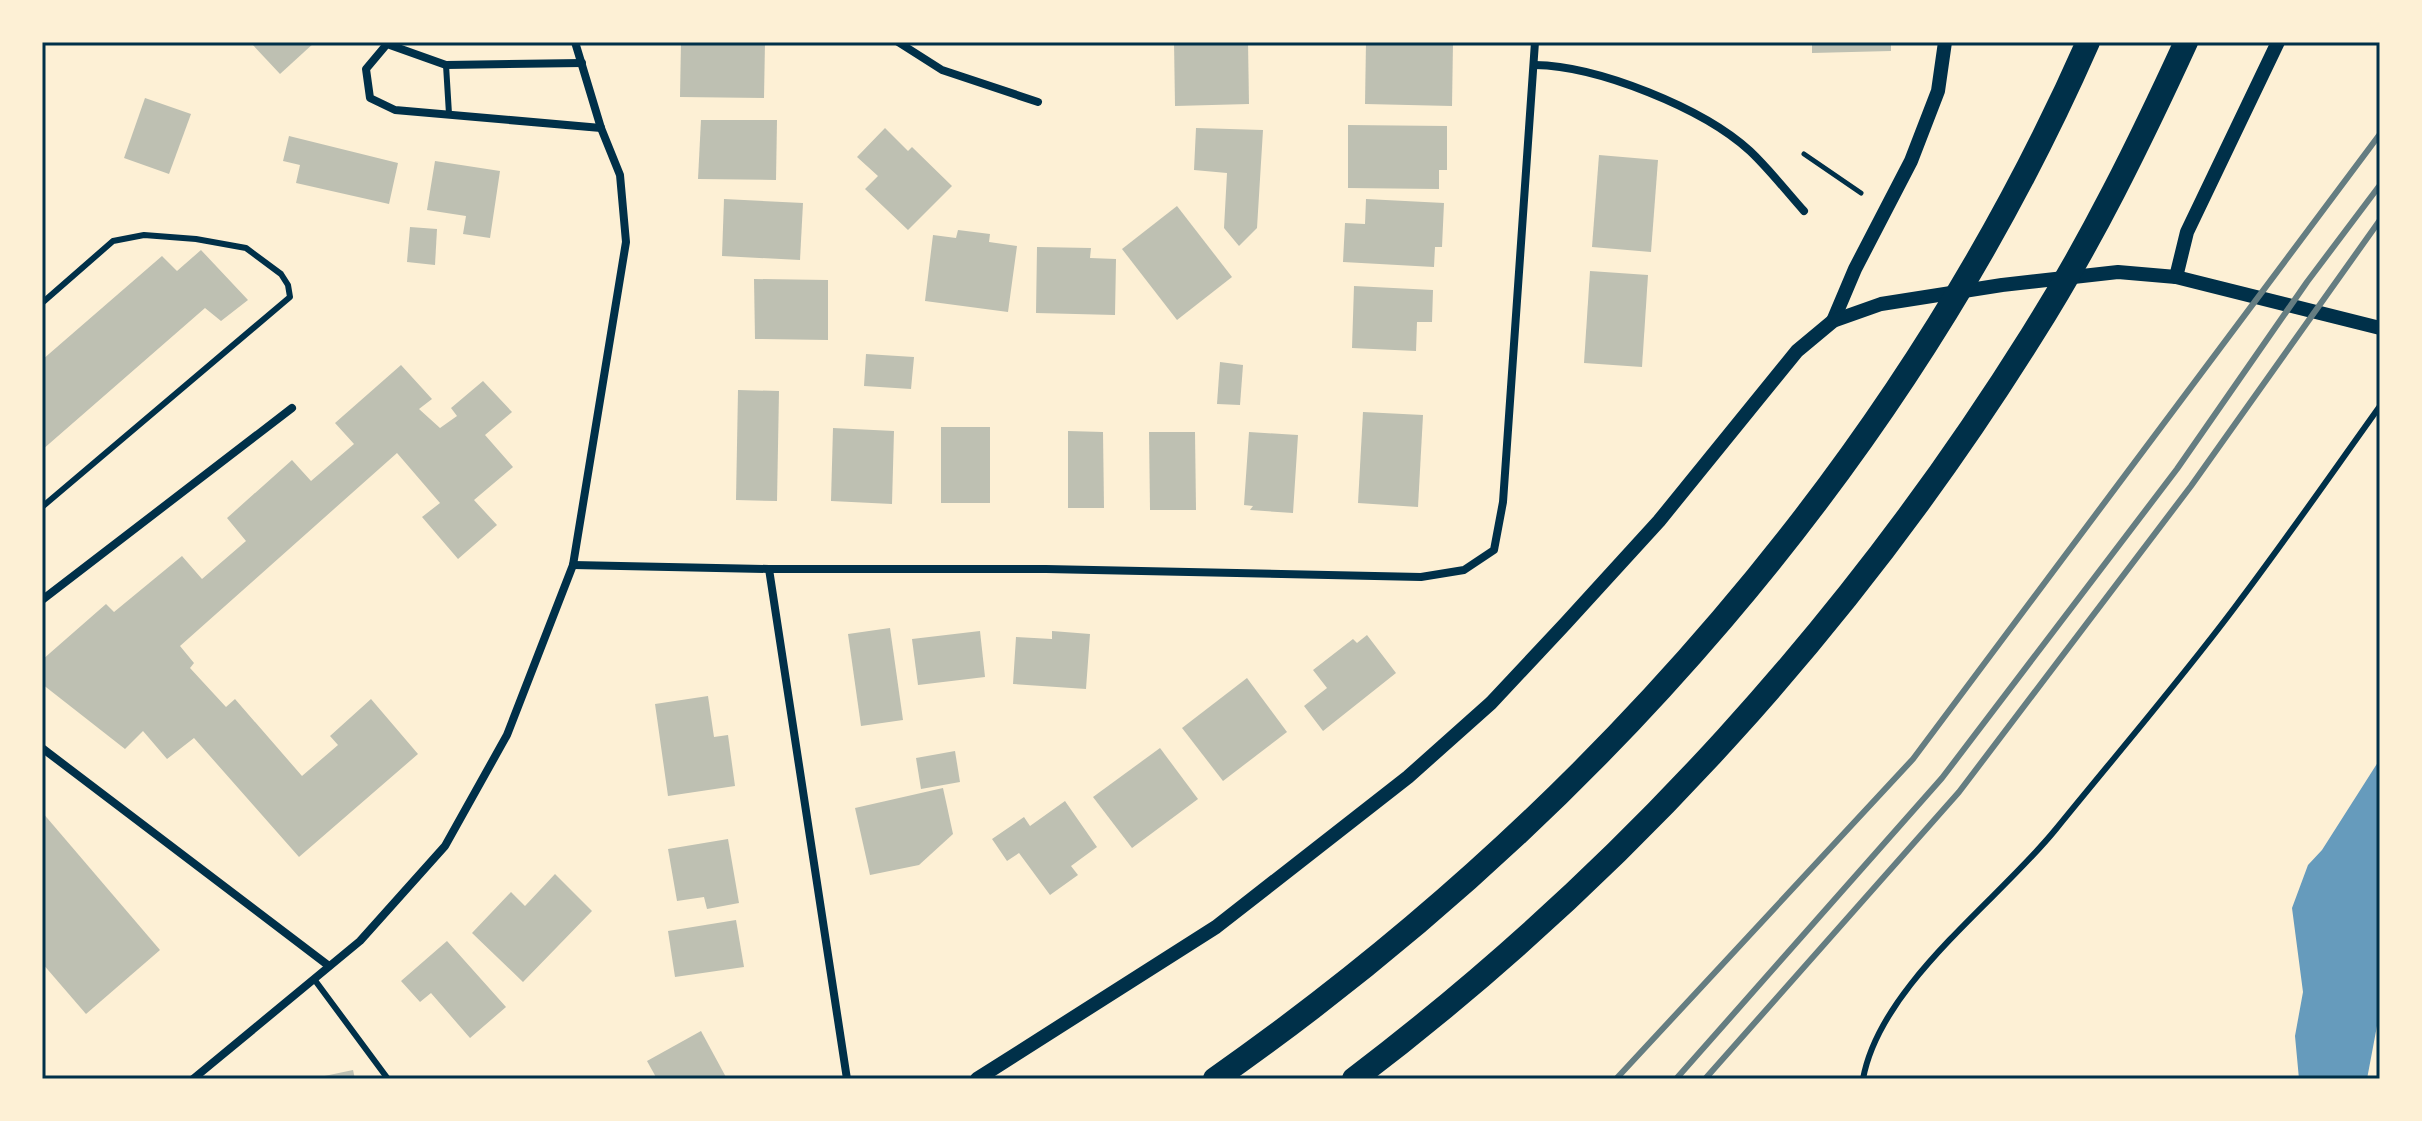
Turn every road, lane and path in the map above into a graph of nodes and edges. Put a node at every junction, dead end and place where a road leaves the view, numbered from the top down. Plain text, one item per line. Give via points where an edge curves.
1 (575, 42) edge
2 (898, 42) edge
3 (1535, 42) edge
4 (1945, 42) edge
5 (2088, 42) edge
6 (2186, 42) edge
7 (2278, 42) edge
8 (582, 63) junction
9 (446, 65) junction
10 (1535, 65) junction
11 (1038, 102) dead end
12 (449, 114) junction
13 (601, 128) junction
14 (1804, 154) dead end
15 (1861, 193) dead end
16 (1804, 211) dead end
17 (2176, 277) junction
18 (42, 303) edge
19 (1833, 321) junction
20 (2380, 328) edge
21 (2380, 406) edge
22 (292, 408) dead end
23 (42, 507) edge
24 (573, 565) junction
25 (769, 569) junction
26 (42, 600) edge
27 (42, 748) edge
28 (329, 966) junction
29 (314, 979) junction
30 (193, 1079) edge
31 (388, 1079) edge
32 (847, 1079) edge
33 (977, 1079) edge
34 (1215, 1079) edge
35 (1354, 1079) edge
36 (1863, 1079) edge

1 - 8 street
2 - 11 street via 942,70
3 - 10 street
4 - 19 street via 1938,91 1911,161
5 - 34 highway via 2042,142 1941,320 1851,455 1743,594 1606,747 1507,842 1353,975
6 - 35 highway via 2111,196 2033,333 1917,506 1834,614 1708,759 1611,858 1496,963
7 - 17 street via 2187,232
8 - 9 street
8 - 13 street
9 - 12 lane
9 - 12 street via 387,44 366,69 370,98 395,110
10 - 16 street via 1563,65 1652,94 1702,119 1750,151
10 - 25 street via 1503,502 1494,550 1464,570 1421,577
12 - 13 street
13 - 24 street via 620,175 626,242
14 - 15 path
17 - 19 street via 2118,272 2002,285 1881,304
17 - 20 street
18 - 23 lane via 113,241 144,235 246,248 281,274 290,297
19 - 33 street via 1797,351 1659,521 1565,624 1491,703 1408,777 1216,927
21 - 36 lane via 2235,608 2053,833 1907,991 1882,1025
22 - 26 street
24 - 25 street
24 - 28 street via 507,735 445,846 360,941
25 - 32 street
27 - 28 street
28 - 29 street
29 - 30 street
29 - 31 lane

